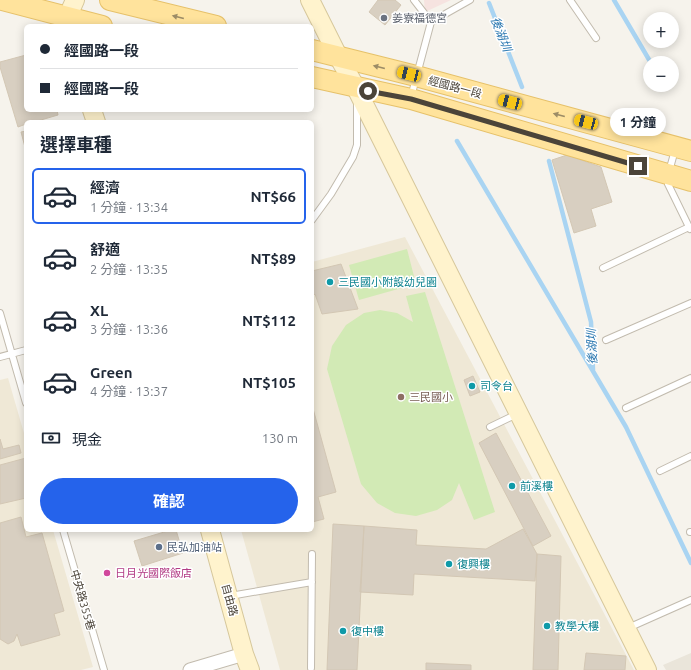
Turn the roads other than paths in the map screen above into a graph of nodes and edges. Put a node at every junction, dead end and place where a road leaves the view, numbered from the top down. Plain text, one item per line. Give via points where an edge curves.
1 (2, 0) edge
2 (110, 0) edge
3 (310, 0) edge
4 (414, 0) edge
5 (470, 0) edge
6 (570, 0) edge
7 (70, 15) edge
8 (431, 22) junction
9 (96, 24) edge
10 (208, 24) edge
11 (596, 38) dead end
12 (314, 50) edge
13 (338, 56) junction
14 (416, 76) junction
15 (314, 78) edge
16 (356, 88) junction
17 (411, 99) junction
18 (683, 149) edge
19 (668, 175) junction
20 (691, 181) edge
21 (314, 217) edge
22 (690, 228) edge
23 (603, 268) dead end
24 (691, 303) edge
25 (0, 313) edge
26 (606, 340) dead end
27 (24, 351) edge
28 (12, 354) junction
29 (0, 357) edge
30 (691, 378) edge
31 (24, 395) edge
32 (626, 408) dead end
33 (519, 413) junction
34 (490, 427) dead end
35 (691, 456) edge
36 (660, 471) dead end
37 (64, 532) edge
38 (211, 532) edge
39 (312, 554) dead end
40 (312, 582) junction
41 (229, 596) junction
42 (691, 600) edge
43 (627, 628) junction
44 (247, 662) edge
45 (311, 668) dead end
46 (104, 670) edge
47 (190, 670) edge
48 (647, 670) edge

1 - 7 main road
10 -> 2 main road
3 - 13 street
4 - 8 lane
5 - 8 lane
6 - 11 lane
7 - 9 main road
8 - 14 lane
12 - 13 main road, 經國路一段
14 -> 13 main road, 經國路一段
13 - 16 street
14 - 17 lane
18 -> 14 main road, 經國路一段
15 - 16 main road
16 - 17 main road
16 - 21 lane via 357,145 350,163
16 - 33 street
17 - 19 main road
18 - 19 lane
19 - 20 main road
19 - 22 lane via 670,189
22 - 23 lane
24 - 26 lane
25 - 28 lane
27 - 28 lane
28 - 29 lane
28 - 31 lane
30 - 32 lane
33 - 34 lane
33 - 43 street
35 - 36 lane
37 - 46 lane, 中央路355巷
38 - 41 street, 自由路
39 - 40 lane
40 - 41 lane
40 - 45 lane
41 - 44 street, 自由路
42 - 43 lane
43 - 48 street
44 - 47 street

